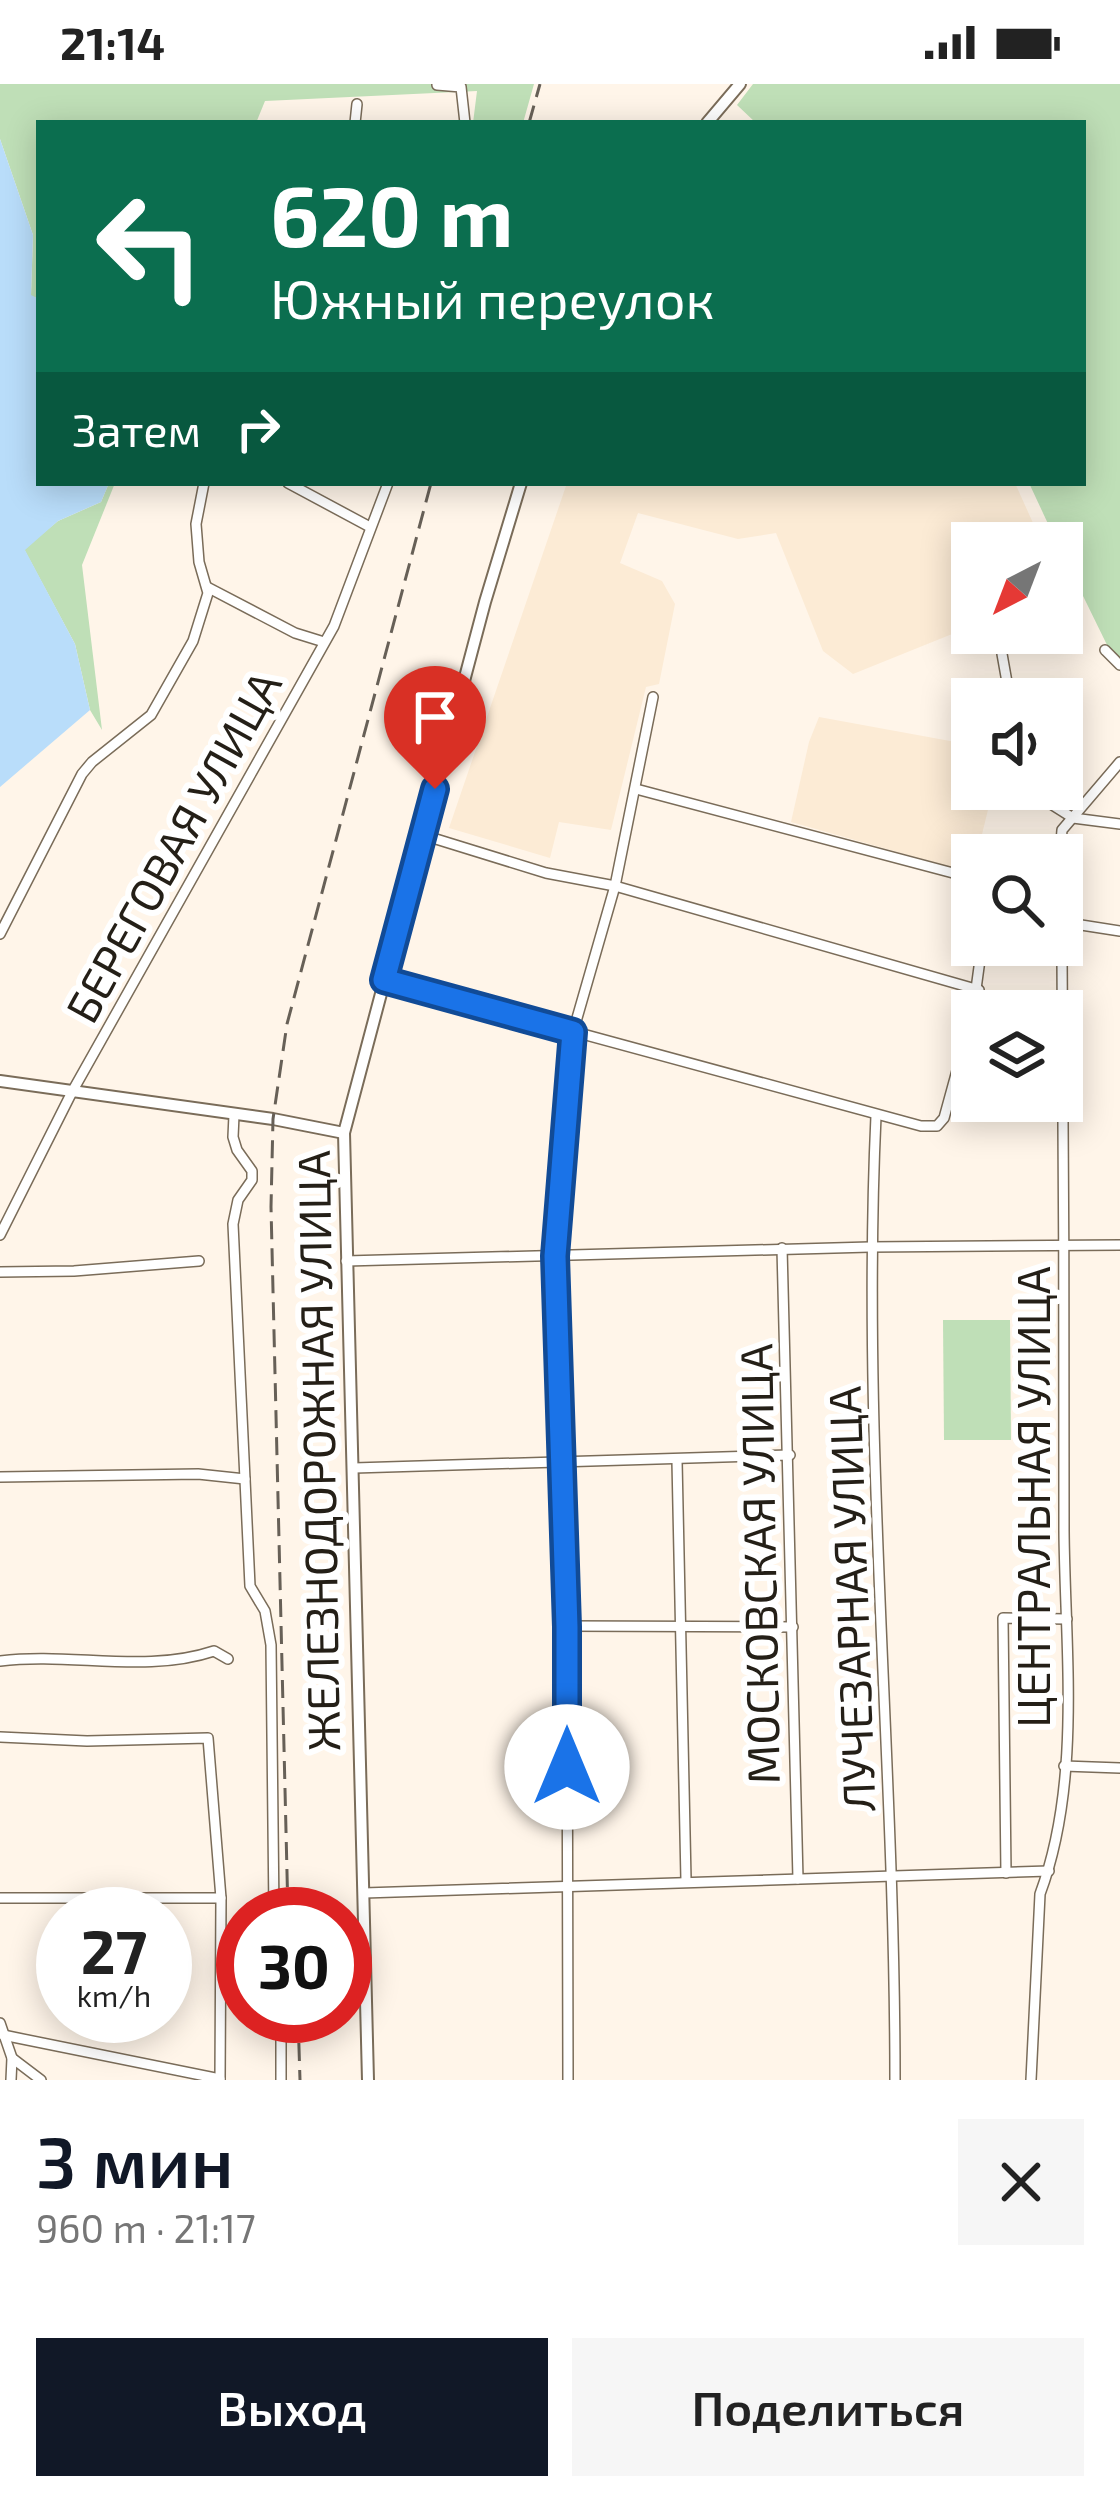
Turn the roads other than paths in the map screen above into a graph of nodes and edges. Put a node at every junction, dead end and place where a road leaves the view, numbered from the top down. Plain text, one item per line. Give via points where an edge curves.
1 (740, 84) edge
2 (436, 86) edge
3 (357, 104) dead end
4 (355, 120) edge
5 (465, 120) edge
6 (710, 120) edge
7 (203, 486) edge
8 (294, 486) edge
9 (387, 486) edge
10 (520, 486) edge
11 (370, 527) junction
12 (207, 587) junction
13 (324, 642) junction
14 (1105, 650) dead end
15 (1001, 654) dead end
16 (1120, 665) edge
17 (1006, 678) edge
18 (653, 697) dead end
19 (1120, 762) edge
20 (636, 789) junction
21 (1060, 810) edge
22 (1072, 818) junction
23 (1120, 824) edge
24 (1062, 834) edge
25 (423, 835) junction
26 (951, 872) edge
27 (616, 886) junction
28 (1083, 924) edge
29 (1120, 932) edge
30 (0, 934) edge
31 (981, 966) edge
32 (1062, 966) edge
33 (384, 980) junction
34 (979, 990) joint
35 (573, 1032) junction
36 (0, 1081) edge
37 (72, 1092) junction
38 (951, 1094) edge
39 (234, 1115) junction
40 (876, 1116) junction
41 (344, 1133) junction
42 (0, 1235) edge
43 (1120, 1245) edge
44 (870, 1246) junction
45 (1064, 1246) junction
46 (782, 1249) junction
47 (555, 1256) junction
48 (199, 1261) dead end
49 (346, 1261) junction
50 (0, 1272) edge
51 (790, 1455) junction
52 (676, 1460) junction
53 (562, 1462) junction
54 (354, 1468) junction
55 (0, 1477) edge
56 (245, 1479) junction
57 (1066, 1619) junction
58 (567, 1627) junction
59 (680, 1627) junction
60 (794, 1627) junction
61 (228, 1659) dead end
62 (0, 1661) edge
63 (0, 1737) edge
64 (1064, 1766) junction
65 (1120, 1768) edge
66 (1049, 1871) junction
67 (1006, 1873) junction
68 (893, 1878) junction
69 (798, 1879) junction
70 (686, 1880) junction
71 (220, 1887) edge
72 (274, 1887) edge
73 (364, 1887) edge
74 (568, 1888) junction
75 (372, 1892) edge
76 (0, 1898) edge
77 (216, 1898) edge
78 (1, 2029) edge
79 (220, 2043) edge
80 (281, 2043) edge
81 (367, 2043) edge
82 (13, 2058) junction
83 (220, 2079) edge
84 (11, 2080) edge
85 (41, 2080) edge
86 (281, 2080) edge
87 (368, 2080) edge
88 (568, 2080) edge
89 (895, 2080) edge
90 (1031, 2080) edge

1 - 6 main road
2 - 5 street via 461,87
3 - 4 street
7 - 12 street via 196,524
8 - 11 street
9 - 11 street, БЕРЕГОВАЯ УЛИЦА
10 - 25 main road, ЖЕЛЕЗНОДОРОЖНАЯ УЛИЦА
11 - 13 street, БЕРЕГОВАЯ УЛИЦА
12 - 13 street
12 - 30 street via 193,641 163,697 82,774
13 - 37 street, БЕРЕГОВАЯ УЛИЦА
14 - 16 street
15 - 17 street
18 - 20 street
19 - 22 street
20 - 26 street
20 - 27 street
21 - 22 street
22 - 23 street
22 - 24 street
25 - 27 street
25 - 33 main road, ЖЕЛЕЗНОДОРОЖНАЯ УЛИЦА
27 - 34 street
27 - 35 street
28 - 29 street
31 - 34 street
32 - 45 street, ЦЕНТРАЛЬНАЯ УЛИЦА
33 - 35 street
33 - 41 main road, ЖЕЛЕЗНОДОРОЖНАЯ УЛИЦА
35 - 40 street
35 - 47 street
36 - 37 main road
37 - 39 main road
37 - 42 street, БЕРЕГОВАЯ УЛИЦА
38 - 40 street via 938,1126
39 - 41 main road
39 - 56 street via 233,1137 253,1180 233,1224
40 - 44 street, ЛУЧЕЗАРНАЯ УЛИЦА
41 - 49 main road, ЖЕЛЕЗНОДОРОЖНАЯ УЛИЦА
43 - 45 street
44 - 45 street
44 - 46 street
44 - 68 street, ЛУЧЕЗАРНАЯ УЛИЦА
45 - 57 street, ЦЕНТРАЛЬНАЯ УЛИЦА
46 - 47 street
46 - 51 street, МОСКОВСКАЯ УЛИЦА
47 - 49 street
47 - 53 street
48 - 50 street
49 - 54 main road, ЖЕЛЕЗНОДОРОЖНАЯ УЛИЦА
51 - 52 street
51 - 60 street, МОСКОВСКАЯ УЛИЦА
52 - 53 street
52 - 59 street
53 - 54 street
53 - 58 street
54 - 73 main road, ЖЕЛЕЗНОДОРОЖНАЯ УЛИЦА
55 - 56 street
56 - 72 street via 250,1586 271,1646
57 - 64 street, ЦЕНТРАЛЬНАЯ УЛИЦА
57 - 67 street via 1003,1618
58 - 59 street
58 - 74 street
59 - 60 street
59 - 70 street
60 - 69 street, МОСКОВСКАЯ УЛИЦА
61 - 62 street via 214,1652 126,1663
63 - 71 street via 208,1738
64 - 65 street
64 - 66 street, ЦЕНТРАЛЬНАЯ УЛИЦА
66 - 67 street
66 - 90 street, ЦЕНТРАЛЬНАЯ УЛИЦА via 1040,1894
67 - 68 street
68 - 69 street
68 - 89 street, ЛУЧЕЗАРНАЯ УЛИЦА
69 - 70 street
70 - 74 street
74 - 75 street
74 - 88 street
76 - 77 street
78 - 82 street
78 - 83 street
79 - 83 street
80 - 86 street
81 - 87 main road, ЖЕЛЕЗНОДОРОЖНАЯ УЛИЦА
82 - 84 street
82 - 85 street

